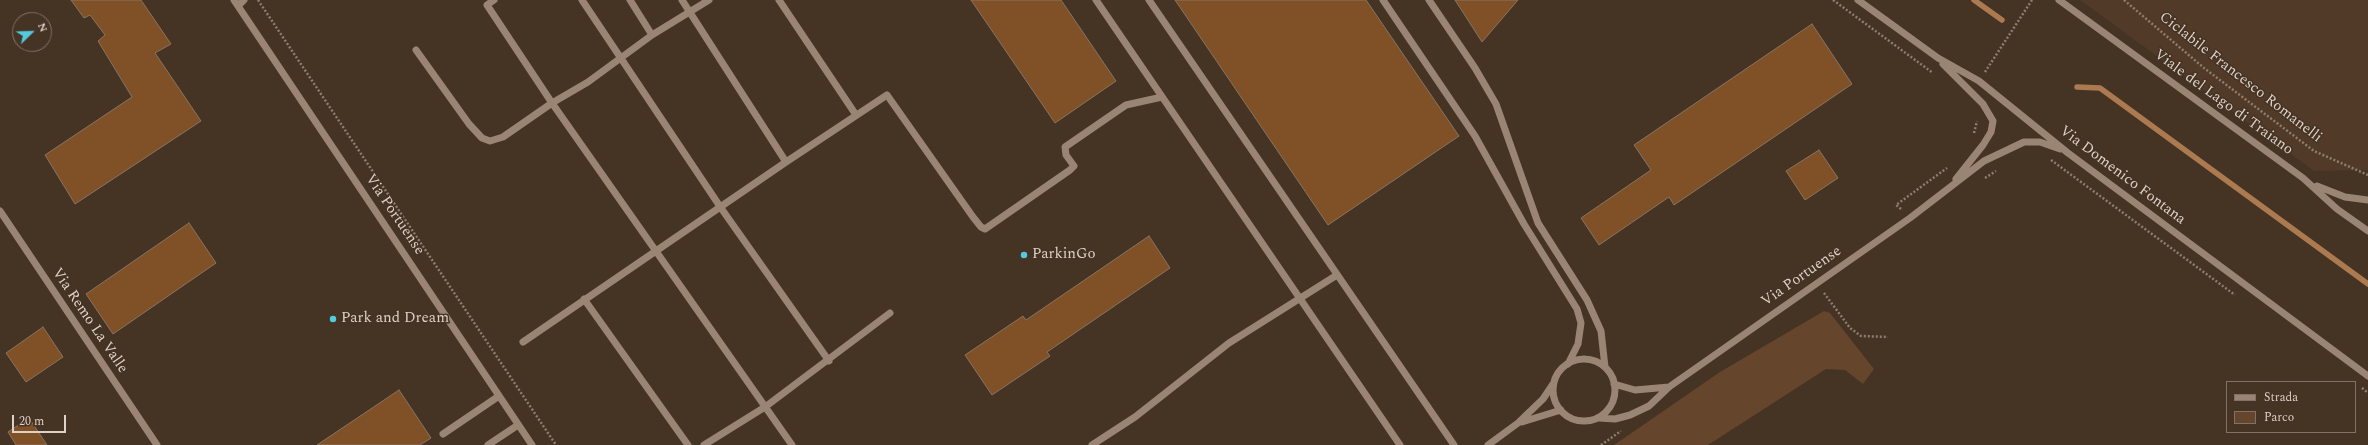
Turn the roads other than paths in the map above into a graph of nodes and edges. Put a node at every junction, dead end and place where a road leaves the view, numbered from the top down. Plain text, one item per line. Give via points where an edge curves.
1 (244, 0) edge
2 (494, 0) edge
3 (582, 0) edge
4 (630, 0) edge
5 (682, 0) edge
6 (709, 0) edge
7 (779, 0) edge
8 (1096, 0) edge
9 (1149, 0) edge
10 (1383, 0) edge
11 (1429, 0) edge
12 (1858, 0) edge
13 (2059, 0) edge
14 (236, 3) edge
15 (691, 12) junction
16 (652, 35) junction
17 (416, 50) dead end
18 (620, 58) junction
19 (1938, 58) junction
20 (1162, 96) junction
21 (552, 103) junction
22 (856, 115) junction
23 (2068, 153) junction
24 (786, 162) junction
25 (2303, 178) junction
26 (1950, 187) junction
27 (2368, 200) edge
28 (721, 208) junction
29 (0, 211) edge
30 (2368, 232) edge
31 (655, 253) junction
32 (1337, 275) junction
33 (1300, 298) junction
34 (584, 299) junction
35 (890, 313) dead end
36 (523, 342) dead end
37 (828, 361) junction
38 (1568, 364) junction
39 (1605, 367) junction
40 (2368, 376) edge
41 (1555, 380) junction
42 (1614, 384) junction
43 (1669, 387) junction
44 (499, 396) junction
45 (765, 406) junction
46 (1561, 410) junction
47 (1599, 418) junction
48 (1518, 423) junction
49 (518, 424) junction
50 (443, 434) dead end
51 (157, 445) edge
52 (488, 445) edge
53 (532, 445) edge
54 (688, 445) edge
55 (704, 445) edge
56 (792, 445) edge
57 (1092, 445) edge
58 (1400, 445) edge
59 (1454, 445) edge
60 (1488, 445) edge

1 - 14 street
2 - 21 street via 487,5
3 - 18 street
4 - 16 street
5 - 15 street
6 - 15 street
7 - 22 street
8 - 20 street
9 - 32 street
10 - 38 street via 1471,130 1524,224 1577,309 1581,323 1578,344
11 - 39 street via 1496,104 1538,223 1587,300 1601,330
12 - 19 street, Via Domenico Fontana
13 - 25 street, Viale del Lago di Traiano
14 - 44 street, Via Portuense
15 - 16 street
15 - 24 street
16 - 18 street
17 - 21 street via 468,124 482,138 490,141 503,137
18 - 21 street via 588,82
18 - 28 street
19 - 23 street, Via Domenico Fontana via 1979,81
19 - 26 street, Via Portuense via 1983,104 1993,121 1991,132
20 - 22 street via 1126,105 1065,147 1066,155 1074,166 985,229 973,217 887,95
20 - 33 street
21 - 31 street
22 - 24 street
23 - 26 street, Via Portuense via 2040,142 2024,142 1984,161
23 - 40 street, Via Domenico Fontana
24 - 28 street
25 - 27 street via 2333,193 2355,200
25 - 30 street, Viale del Lago di Traiano via 2337,209
26 - 43 street, Via Portuense via 1910,218
28 - 31 street
28 - 37 street
29 - 51 street, Via Remo La Valle
31 - 34 street
31 - 45 street
32 - 33 street
32 - 59 street
33 - 57 street via 1229,343 1134,417
33 - 58 street
34 - 36 street
34 - 54 street
35 - 37 street
37 - 45 street
38 - 39 street via 1587,359
38 - 41 street
39 - 42 street
41 - 46 street via 1554,391
41 - 48 street via 1543,399
42 - 43 street via 1635,390
42 - 47 street via 1614,400
43 - 47 street, Via Portuense via 1649,406 1630,415 1615,419
44 - 49 street, Via Portuense
44 - 50 street
45 - 55 street
45 - 56 street
46 - 47 street via 1578,420 1589,421
46 - 48 street
48 - 60 street
49 - 52 street
49 - 53 street, Via Portuense

